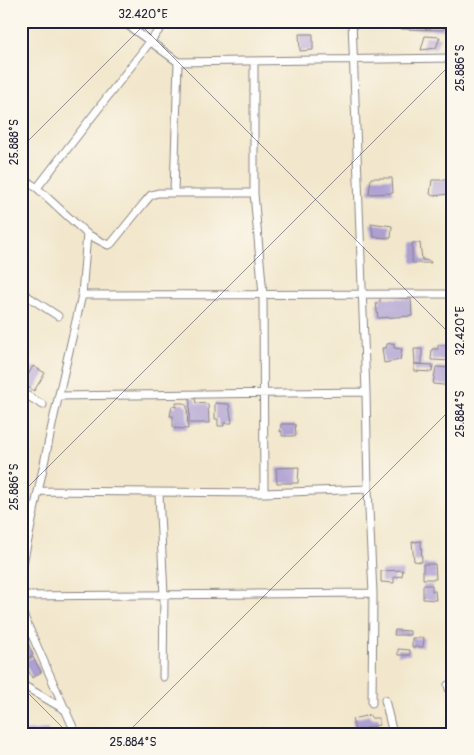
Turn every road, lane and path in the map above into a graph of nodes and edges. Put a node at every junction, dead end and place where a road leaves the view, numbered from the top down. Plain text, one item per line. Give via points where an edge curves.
1 (122, 21) edge
2 (166, 21) edge
3 (352, 21) edge
4 (150, 41) junction
5 (453, 58) edge
6 (254, 60) junction
7 (354, 60) junction
8 (178, 62) junction
9 (21, 177) edge
10 (37, 188) junction
11 (174, 192) junction
12 (254, 193) junction
13 (87, 234) junction
14 (21, 292) edge
15 (363, 294) junction
16 (453, 294) edge
17 (82, 295) junction
18 (262, 295) junction
19 (58, 316) dead end
20 (21, 392) edge
21 (366, 392) junction
22 (264, 394) junction
23 (59, 396) junction
24 (43, 405) dead end
25 (368, 490) junction
26 (39, 492) junction
27 (160, 493) junction
28 (264, 494) junction
29 (21, 506) edge
30 (34, 513) junction
31 (21, 573) edge
32 (373, 593) junction
33 (164, 595) junction
34 (21, 596) edge
35 (21, 610) edge
36 (163, 677) dead end
37 (21, 684) edge
38 (448, 685) dead end
39 (386, 700) dead end
40 (453, 703) edge
41 (372, 704) dead end
42 (67, 711) junction
43 (76, 734) edge
44 (393, 734) edge

1 - 4 street
2 - 4 street
3 - 7 street
4 - 8 street
4 - 10 street
5 - 7 street
6 - 7 street
6 - 8 street
6 - 12 street
7 - 15 street
8 - 11 street
9 - 10 street
10 - 13 street
11 - 12 street
11 - 13 street via 151,195 111,244
12 - 18 street
13 - 17 street
14 - 19 street
15 - 16 street
15 - 18 street
15 - 21 street
17 - 18 street
17 - 23 street
18 - 22 street
20 - 24 street
21 - 22 street
21 - 25 street
22 - 23 street
22 - 28 street
23 - 26 street
25 - 28 street
25 - 32 street
26 - 27 street
26 - 30 street
27 - 28 street
27 - 33 street
29 - 30 street
30 - 31 street
32 - 33 street
32 - 41 street
33 - 34 street
33 - 36 street
35 - 42 street
37 - 42 street
38 - 40 street
39 - 44 street
42 - 43 street

